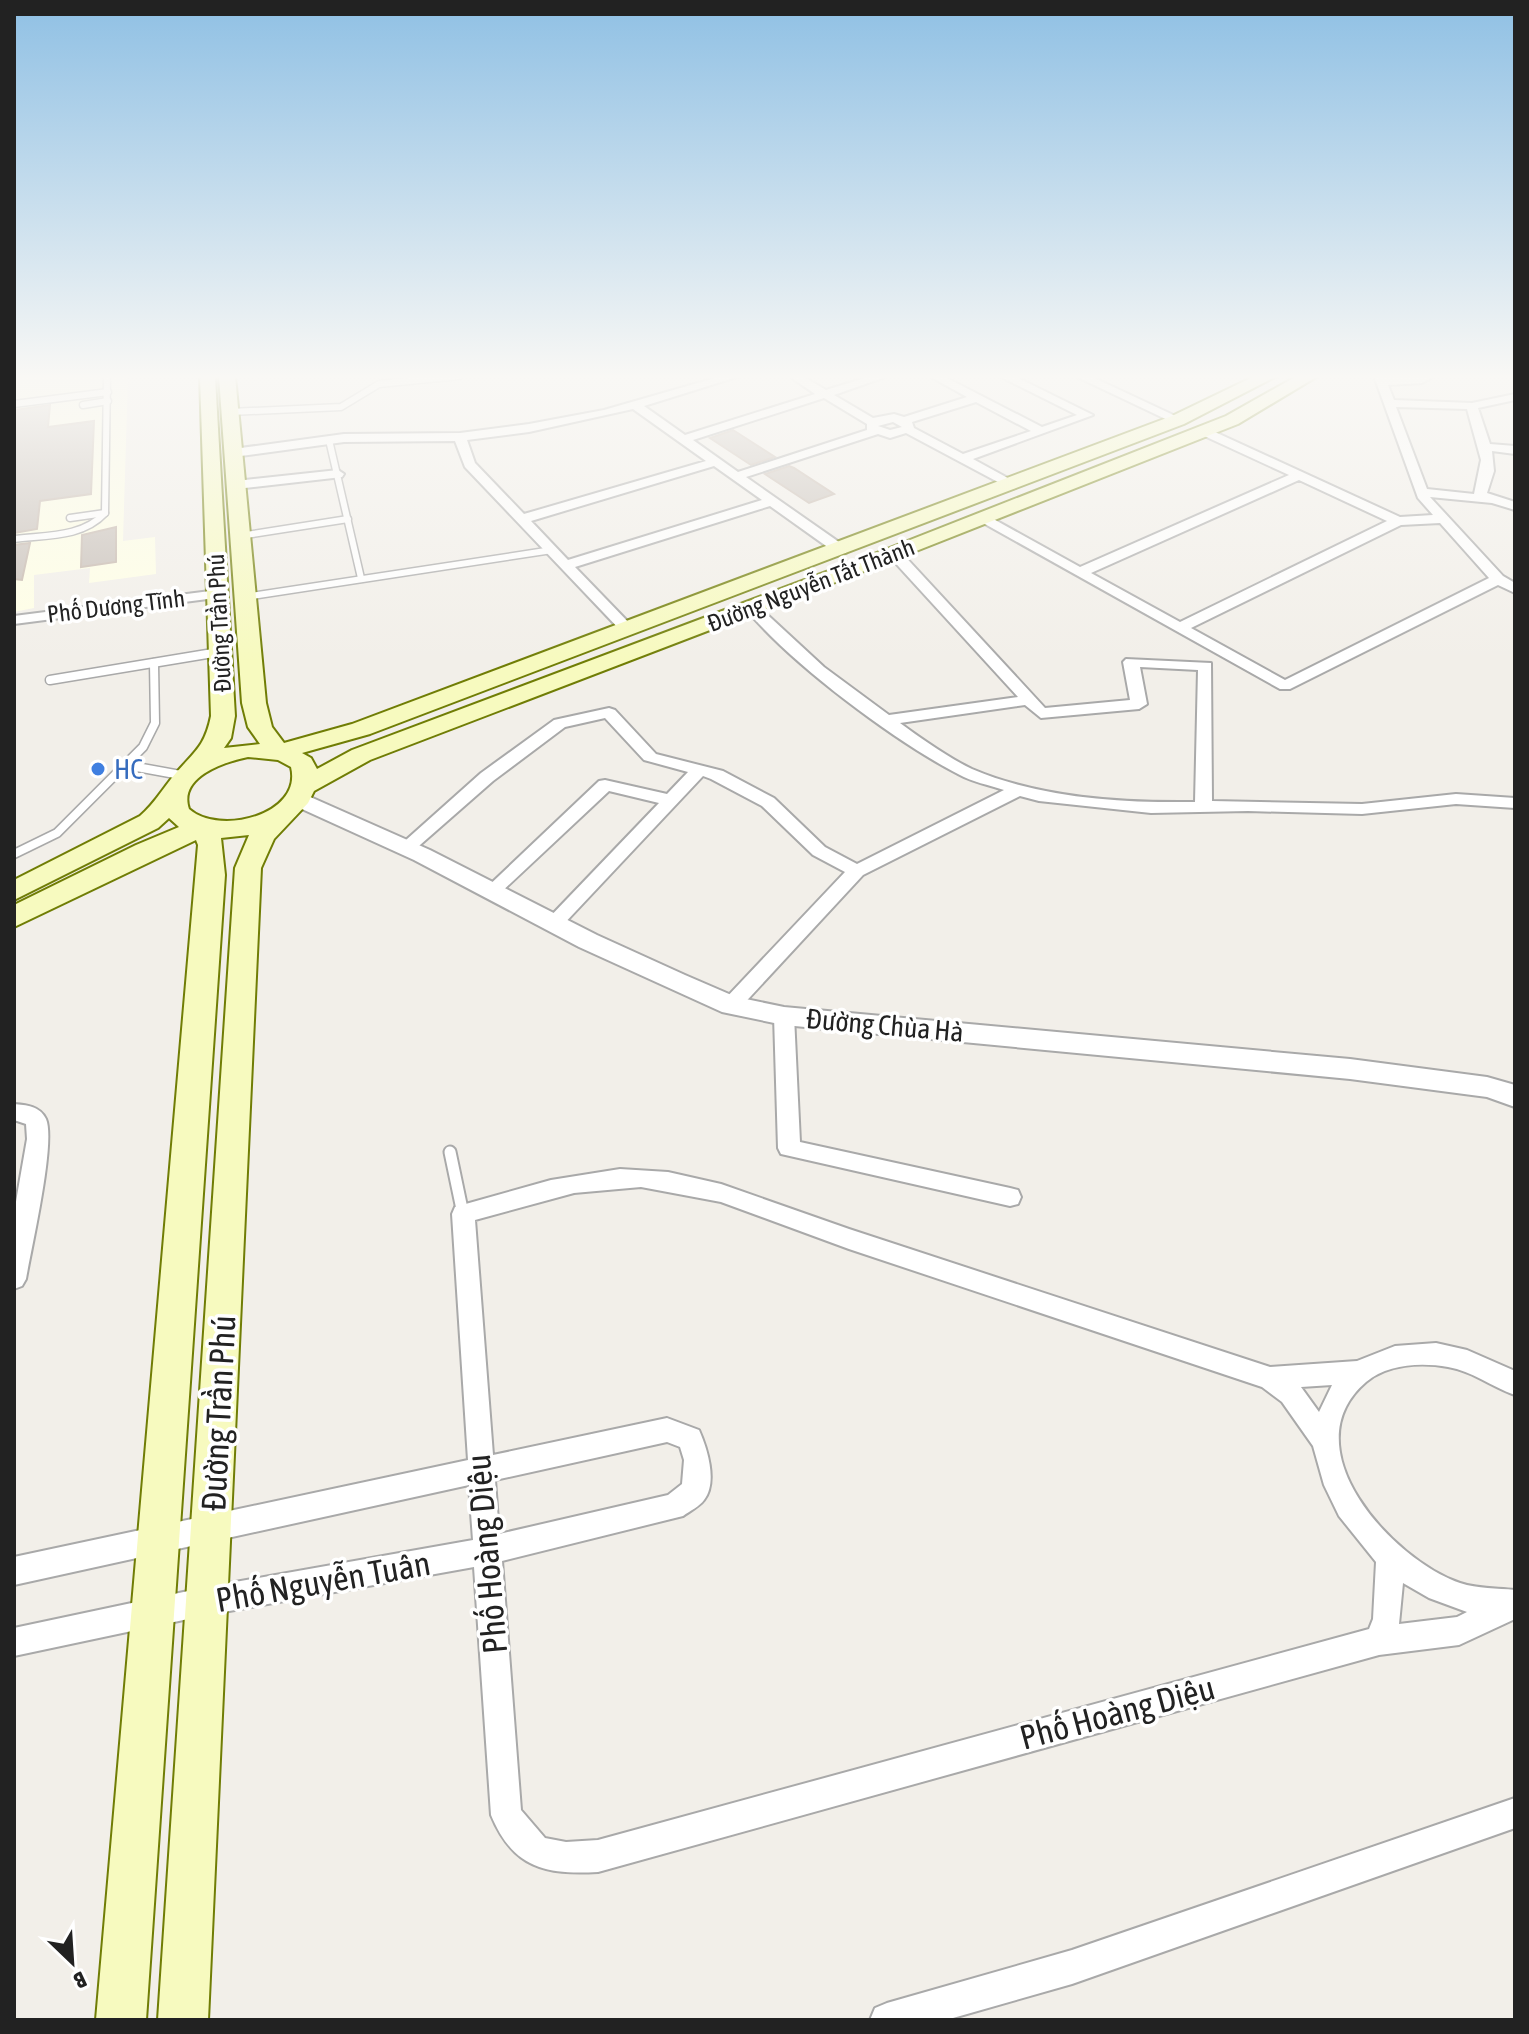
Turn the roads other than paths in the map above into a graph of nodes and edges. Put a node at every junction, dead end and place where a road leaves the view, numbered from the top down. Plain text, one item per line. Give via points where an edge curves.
1 (106, 471) edge
2 (216, 471) edge
3 (235, 471) edge
4 (337, 471) edge
5 (476, 471) edge
6 (685, 471) edge
7 (727, 471) edge
8 (752, 471) edge
9 (975, 471) edge
10 (979, 471) edge
11 (1048, 471) edge
12 (1104, 471) edge
13 (1290, 471) edge
14 (1414, 471) edge
15 (1489, 471) edge
16 (338, 474) junction
17 (1299, 475) junction
18 (735, 477) junction
19 (236, 485) junction
20 (1004, 488) junction
21 (1422, 492) junction
22 (1489, 500) junction
23 (1028, 501) junction
24 (770, 502) junction
25 (1515, 506) edge
26 (105, 513) junction
27 (70, 518) dead end
28 (348, 519) junction
29 (522, 519) junction
30 (983, 519) junction
31 (1441, 519) junction
32 (1398, 521) junction
33 (240, 536) junction
34 (14, 539) edge
35 (552, 550) junction
36 (841, 550) junction
37 (894, 553) junction
38 (566, 565) junction
39 (1081, 572) junction
40 (361, 578) junction
41 (1498, 579) junction
42 (1515, 589) edge
43 (218, 594) junction
44 (245, 597) junction
45 (752, 608) junction
46 (14, 620) edge
47 (1181, 627) junction
48 (628, 630) junction
49 (221, 652) junction
50 (154, 663) junction
51 (50, 680) dead end
52 (1030, 700) junction
53 (886, 720) junction
54 (278, 752) junction
55 (126, 765) junction
56 (700, 770) junction
57 (187, 778) junction
58 (1020, 789) junction
59 (296, 800) junction
60 (671, 800) junction
61 (1515, 803) edge
62 (1203, 807) junction
63 (204, 827) junction
64 (406, 848) junction
65 (14, 854) edge
66 (857, 871) junction
67 (14, 891) edge
68 (492, 891) junction
69 (14, 917) edge
70 (553, 923) junction
71 (731, 1005) junction
72 (784, 1016) junction
73 (1515, 1096) edge
74 (14, 1112) edge
75 (450, 1152) dead end
76 (1010, 1197) dead end
77 (463, 1214) junction
78 (14, 1279) edge
79 (1356, 1372) junction
80 (1270, 1378) junction
81 (1515, 1384) edge
82 (1325, 1441) junction
83 (479, 1472) junction
84 (211, 1529) junction
85 (158, 1541) junction
86 (487, 1551) junction
87 (1390, 1555) junction
88 (14, 1571) edge
89 (207, 1601) junction
90 (1515, 1604) edge
91 (152, 1612) junction
92 (1379, 1641) junction
93 (14, 1642) edge
94 (1515, 1813) edge
95 (121, 2020) edge
96 (183, 2020) edge
97 (887, 2020) edge

1 - 26 lane
2 - 43 main road, Đường Trần Phú
3 - 19 main road, Đường Trần Phú
4 - 16 lane
5 - 29 street
6 - 29 street
7 - 18 street
8 - 18 street
9 - 20 street
10 - 20 street
11 - 20 main road, Đường Nguyễn Tất Thành
12 - 23 main road, Đường Nguyễn Tất Thành
13 - 17 street
14 - 21 street
15 - 22 street via 1480,495
16 - 19 street
16 - 28 lane
17 - 32 street
17 - 39 street
18 - 24 street
19 - 33 main road, Đường Trần Phú
20 - 23 main road
20 - 36 main road, Đường Nguyễn Tất Thành
21 - 22 street
21 - 31 street
22 - 25 street
23 - 30 main road, Đường Nguyễn Tất Thành
24 - 36 street
24 - 38 street
26 - 27 lane
26 - 34 lane via 101,520 75,530
28 - 33 lane
28 - 40 lane
29 - 35 street
30 - 37 main road, Đường Nguyễn Tất Thành
30 - 39 street
31 - 32 street
31 - 41 street
32 - 47 street
33 - 44 main road, Đường Trần Phú
35 - 38 street
35 - 40 lane
36 - 48 main road, Đường Nguyễn Tất Thành
37 - 45 main road, Đường Nguyễn Tất Thành
37 - 52 street
38 - 48 street
39 - 47 street
40 - 44 lane
41 - 42 street
41 - 47 street via 1285,686
43 - 46 street, Phố Dương Tĩnh
43 - 49 main road, Đường Trần Phú
44 - 54 main road, Đường Trần Phú via 254,703 260,727
45 - 53 street via 819,670
45 - 59 main road, Đường Nguyễn Tất Thành via 361,755
48 - 54 main road, Đường Nguyễn Tất Thành via 361,729
49 - 50 lane
49 - 57 main road, Đường Trần Phú via 223,723 216,743
50 - 51 lane
50 - 55 lane via 155,723
52 - 53 street
52 - 62 street via 1041,713 1139,704 1131,662 1206,666
53 - 58 street via 966,772
54 - 57 main road, Đường Nguyễn Tất Thành via 237,752
54 - 59 main road, Đường Trần Phú via 302,764 307,774
55 - 57 lane
55 - 65 lane via 57,833
56 - 60 street
56 - 64 street via 650,757 609,713 560,723 487,777
56 - 66 street via 768,802 819,851
57 - 63 main road via 174,803 189,822
57 - 67 main road via 149,822
58 - 62 street via 1039,796 1151,808
58 - 66 street
59 - 63 main road, Đường Nguyễn Tất Thành via 242,828
59 - 64 street, Đường Chùa Hà
59 - 84 main road, Đường Trần Phú via 262,836 248,868
60 - 68 street via 605,785
60 - 70 street
61 - 62 street via 1456,799 1362,809
63 - 69 main road
63 - 85 main road, Đường Trần Phú via 211,845 211,875
64 - 68 street, Đường Chùa Hà
66 - 71 street
68 - 70 street, Đường Chùa Hà
70 - 71 street, Đường Chùa Hà
71 - 72 street, Đường Chùa Hà
72 - 73 street, Đường Chùa Hà via 1350,1069 1487,1087
72 - 76 street via 789,1148
74 - 78 street via 36,1121 38,1139
75 - 77 lane
77 - 80 street via 587,1183 637,1177 673,1181
77 - 83 street, Phố Hoàng Diệu
79 - 80 street
79 - 81 street via 1393,1355 1438,1354 1486,1367
79 - 82 street via 1333,1402
80 - 82 street via 1291,1394
82 - 87 street via 1336,1487 1365,1533
83 - 84 street, Phố Nguyễn Tuân
83 - 86 street, Phố Hoàng Diệu
83 - 86 street, Phố Nguyễn Tuân via 667,1430 690,1439 697,1460 695,1491 674,1507
84 - 85 street, Phố Nguyễn Tuân
84 - 89 main road, Đường Trần Phú
85 - 88 street, Phố Nguyễn Tuân
85 - 91 main road, Đường Trần Phú
86 - 89 street, Phố Nguyễn Tuân
86 - 92 street, Phố Hoàng Diệu via 506,1815 522,1843 553,1859 598,1856
87 - 90 street via 1408,1572 1461,1597
87 - 92 street via 1387,1619
89 - 91 street, Phố Nguyễn Tuân
89 - 96 main road, Đường Trần Phú
90 - 92 street, Phố Hoàng Diệu via 1459,1631
91 - 93 street, Phố Nguyễn Tuân
91 - 95 main road, Đường Trần Phú
94 - 97 street via 1072,1967

